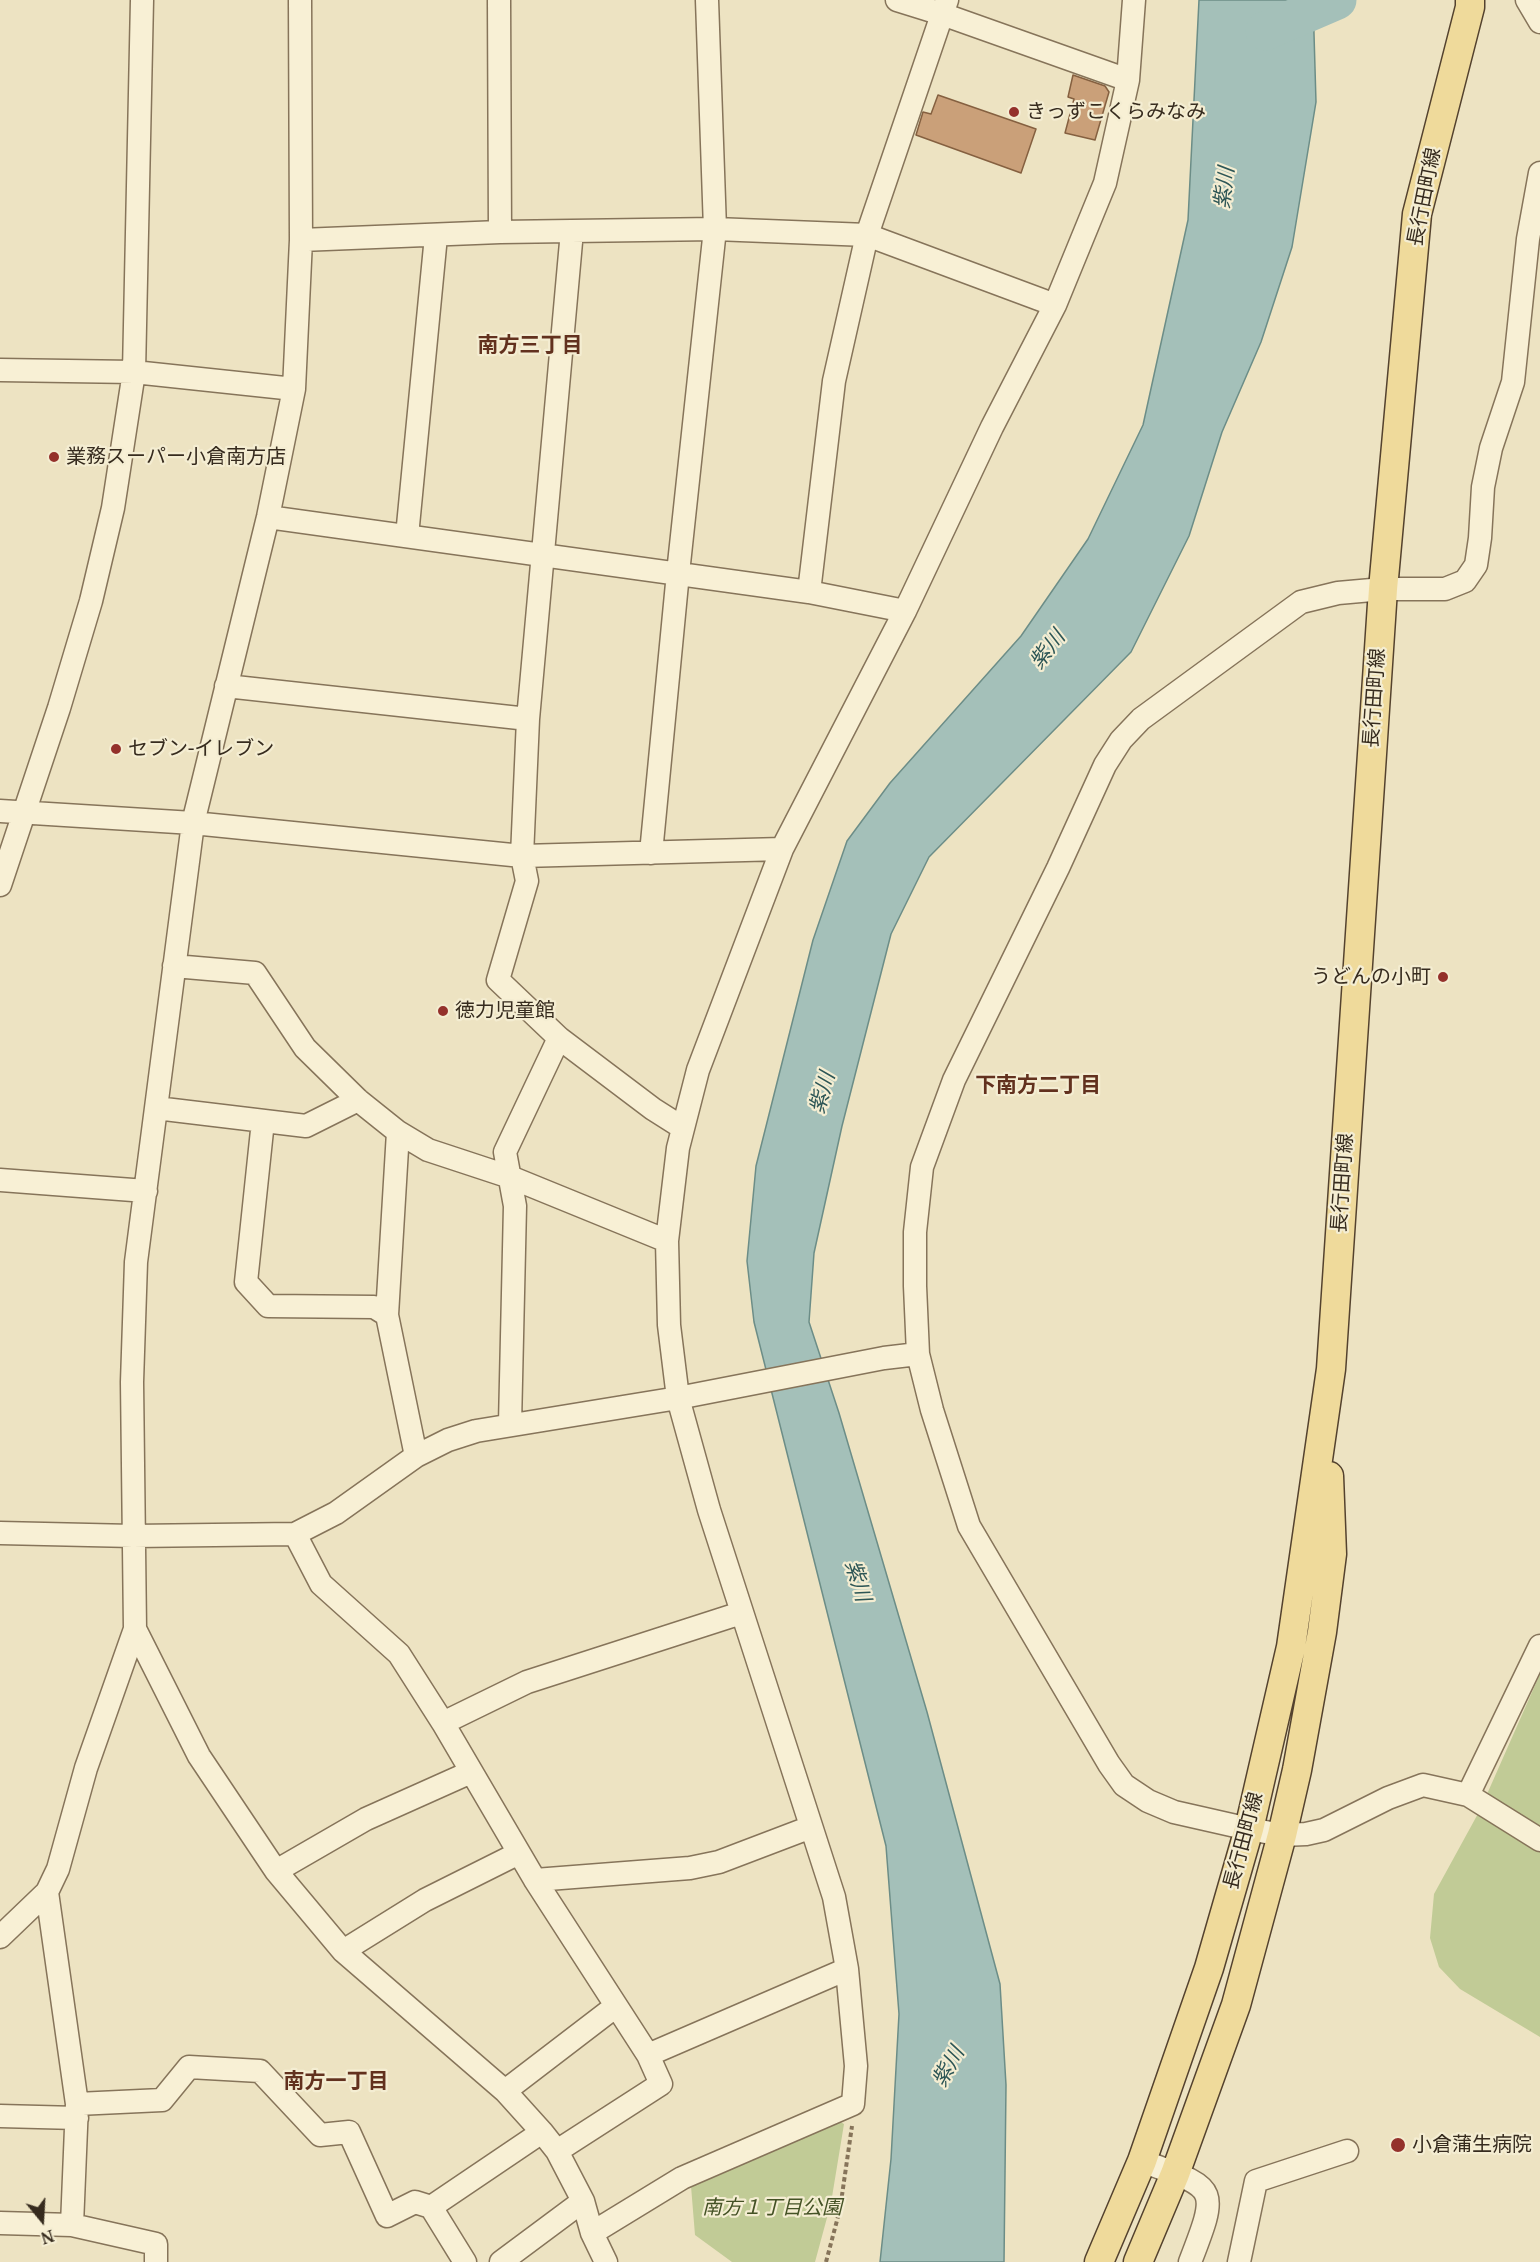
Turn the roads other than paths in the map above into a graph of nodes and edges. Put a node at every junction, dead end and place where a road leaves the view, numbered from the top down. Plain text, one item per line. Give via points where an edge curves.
1 (141, 0) edge
2 (300, 0) edge
3 (499, 0) edge
4 (707, 0) edge
5 (897, 0) edge
6 (1134, 0) edge
7 (1527, 0) edge
8 (1476, 2) edge
9 (945, 7) edge
10 (1540, 22) edge
11 (1128, 80) junction
12 (1540, 173) edge
13 (715, 229) junction
14 (572, 231) junction
15 (500, 232) junction
16 (867, 235) junction
17 (436, 236) junction
18 (301, 240) junction
19 (1055, 304) junction
20 (0, 370) edge
21 (134, 372) junction
22 (294, 389) junction
23 (268, 517) junction
24 (407, 536) junction
25 (543, 555) junction
26 (678, 573) junction
27 (1383, 589) junction
28 (809, 592) junction
29 (905, 611) junction
30 (226, 686) junction
31 (528, 719) junction
32 (0, 811) edge
33 (25, 812) junction
34 (193, 823) junction
35 (782, 849) junction
36 (651, 853) junction
37 (522, 856) junction
38 (0, 885) edge
39 (174, 966) junction
40 (559, 1038) junction
41 (358, 1100) junction
42 (156, 1108) junction
43 (263, 1121) junction
44 (682, 1128) junction
45 (398, 1132) junction
46 (510, 1177) junction
47 (0, 1180) edge
48 (146, 1191) junction
49 (667, 1241) junction
50 (387, 1315) junction
51 (918, 1354) junction
52 (678, 1398) junction
53 (1327, 1402) junction
54 (510, 1424) junction
55 (416, 1456) junction
56 (0, 1533) edge
57 (295, 1534) junction
58 (133, 1536) junction
59 (741, 1613) junction
60 (135, 1629) junction
61 (1540, 1646) edge
62 (443, 1723) junction
63 (471, 1772) junction
64 (1468, 1795) junction
65 (811, 1827) junction
66 (1249, 1829) junction
67 (1282, 1835) junction
68 (1540, 1840) edge
69 (519, 1853) junction
70 (276, 1871) junction
71 (535, 1880) junction
72 (47, 1892) junction
73 (0, 1937) edge
74 (343, 1951) junction
75 (847, 1969) junction
76 (616, 2006) junction
77 (648, 2055) junction
78 (505, 2091) junction
79 (77, 2111) junction
80 (0, 2116) edge
81 (542, 2132) junction
82 (556, 2151) junction
83 (1347, 2151) dead end
84 (1142, 2161) junction
85 (1175, 2174) junction
86 (584, 2201) junction
87 (431, 2206) junction
88 (0, 2223) edge
89 (72, 2225) junction
90 (592, 2233) junction
91 (156, 2262) edge
92 (465, 2262) edge
93 (501, 2262) edge
94 (606, 2262) edge
95 (1099, 2262) edge
96 (1138, 2262) edge
97 (1190, 2262) edge
98 (1239, 2262) edge

1 - 21 street
2 - 18 street
3 - 15 street
4 - 13 street
5 - 9 street
6 - 11 street
7 - 10 street
8 - 27 main road, 長行田町線 via 1417,214
9 - 11 street
9 - 16 street
11 - 19 street via 1105,183
12 - 27 street via 1528,239 1513,382 1491,448 1483,487 1476,565 1465,581 1445,589
13 - 14 street
13 - 16 street
13 - 26 street
14 - 15 street
14 - 25 street
15 - 17 street
16 - 19 street
16 - 28 street via 834,381
17 - 18 street
17 - 24 street
18 - 22 street
19 - 29 street
20 - 21 street
21 - 22 street
21 - 33 street via 113,508 91,601
22 - 23 street
23 - 24 street
23 - 30 street
24 - 25 street
25 - 26 street
25 - 31 street
26 - 28 street
26 - 36 street
27 - 51 street via 1338,593 1301,602 1141,719 1105,765 954,1080 922,1167 915,1232
27 - 53 main road, 長行田町線
28 - 29 street
29 - 35 street
30 - 31 street
30 - 34 street
31 - 37 street
32 - 33 street
33 - 34 street
33 - 38 street
34 - 37 street
34 - 39 street
35 - 36 street
35 - 44 street via 698,1070
36 - 37 street
37 - 40 street via 527,881 498,980
39 - 41 street via 255,973 305,1048
39 - 42 street
40 - 44 street
40 - 46 street via 505,1152
41 - 43 street via 306,1126
41 - 45 street
42 - 43 street
42 - 48 street
43 - 50 street via 246,1282 268,1306 374,1307
44 - 49 street
45 - 46 street via 428,1150
45 - 50 street
46 - 49 street
46 - 54 street via 515,1206
47 - 48 street
48 - 58 street via 136,1262
49 - 52 street via 669,1325
50 - 55 street
51 - 52 street
51 - 66 street via 969,1526 1109,1764 1124,1785 1148,1801 1174,1812
52 - 54 street
52 - 59 street
53 - 66 main road, 長行田町線 via 1291,1647
53 - 67 main road, 長行田町線 via 1332,1554 1322,1632
54 - 55 street via 448,1440
55 - 57 street via 336,1513
56 - 58 street
57 - 58 street
57 - 62 street via 321,1584 399,1654
58 - 60 street
59 - 62 street via 526,1683
59 - 65 street
60 - 70 street via 199,1756
60 - 72 street via 86,1768 58,1869
61 - 64 street
62 - 63 street
63 - 69 street
63 - 70 street via 366,1819
64 - 67 street via 1423,1785 1324,1830
64 - 68 street
65 - 71 street via 719,1862 690,1868
65 - 75 street via 834,1897
66 - 67 street
66 - 84 main road, 長行田町線 via 1209,1968
67 - 85 main road, 長行田町線 via 1236,2005
69 - 71 street
69 - 74 street via 424,1900
70 - 74 street
71 - 76 street
72 - 73 street
72 - 79 street
74 - 78 street
75 - 77 street
75 - 90 street via 856,2066 853,2104 682,2178
76 - 77 street
76 - 78 street
77 - 82 street via 661,2084
78 - 81 street
79 - 80 street
79 - 87 street via 162,2100 189,2067 260,2071 320,2135 349,2132 387,2216 415,2202
79 - 89 street
81 - 82 street
81 - 87 street
82 - 86 street
83 - 98 street via 1256,2181
84 - 85 street
84 - 95 main road, 長行田町線
85 - 96 main road, 長行田町線
85 - 97 street via 1197,2183 1209,2203
86 - 90 street
86 - 93 street
87 - 92 street
88 - 89 street
89 - 91 street via 156,2244
90 - 94 street

